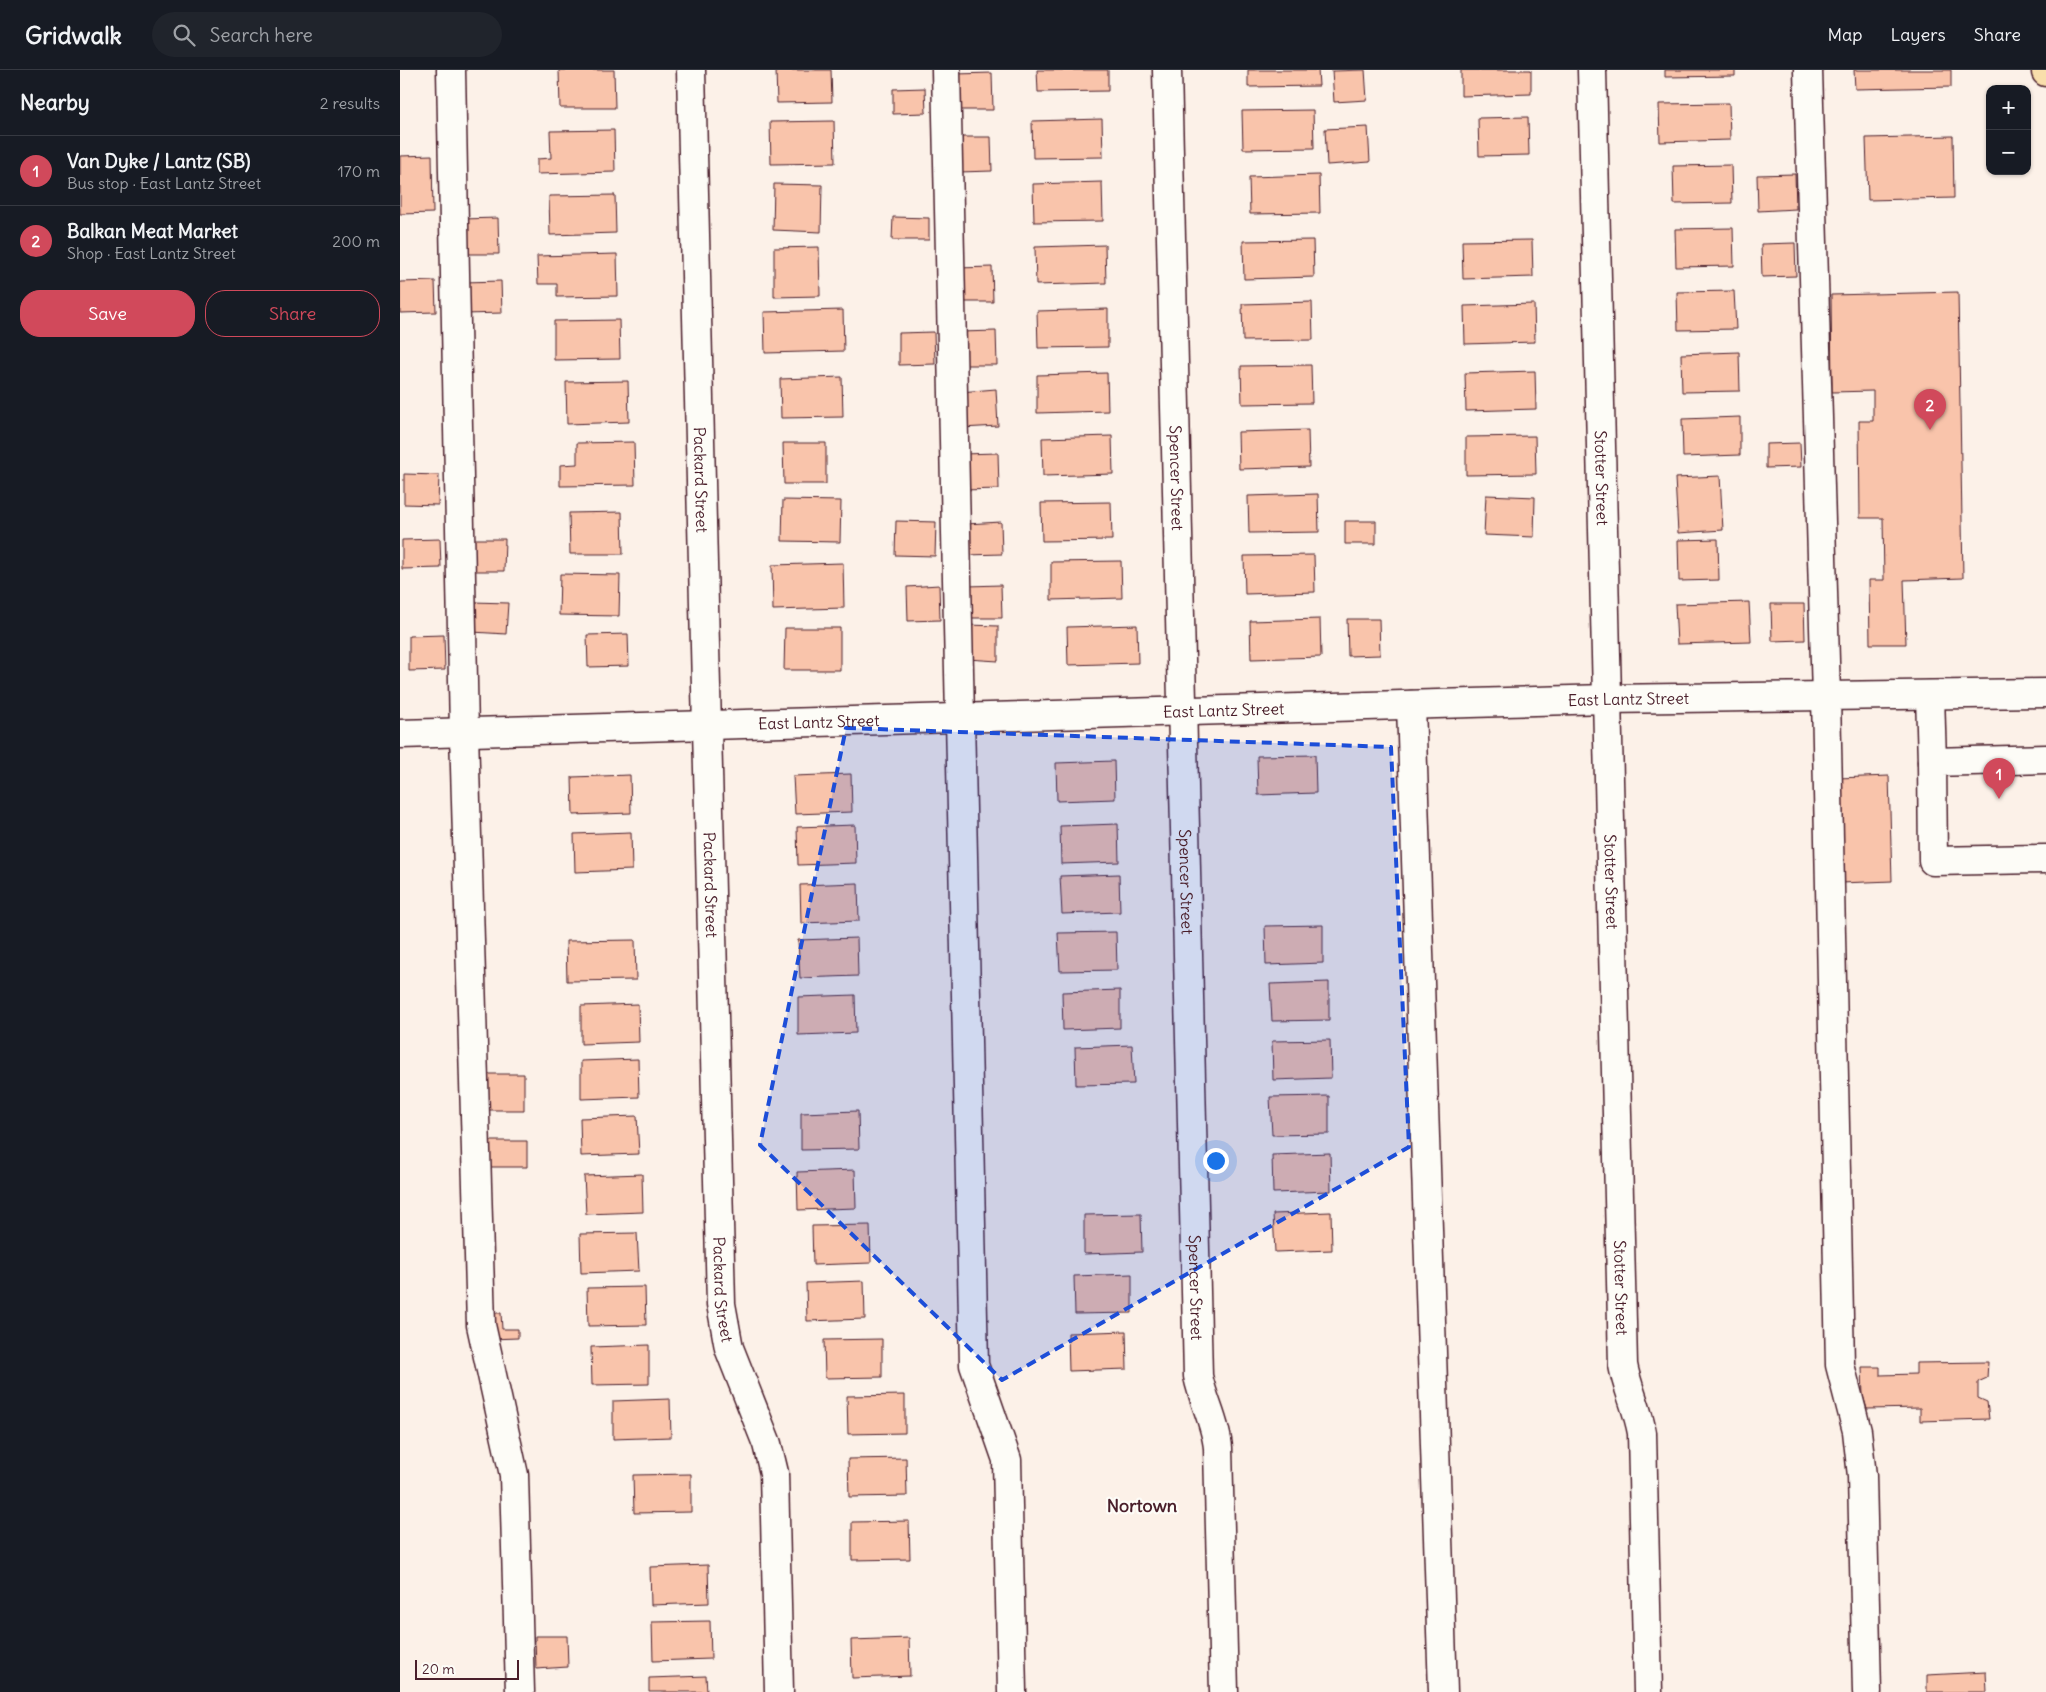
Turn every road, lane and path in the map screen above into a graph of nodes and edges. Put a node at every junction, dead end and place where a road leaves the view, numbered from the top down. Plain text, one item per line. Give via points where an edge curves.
1 (451, 70) edge
2 (691, 70) edge
3 (946, 70) edge
4 (1167, 70) edge
5 (1592, 70) edge
6 (1808, 70) edge
7 (2046, 692) edge
8 (1930, 695) junction
9 (1826, 696) junction
10 (1607, 699) junction
11 (1411, 705) junction
12 (1182, 711) junction
13 (959, 718) junction
14 (706, 725) junction
15 (464, 732) junction
16 (400, 734) edge
17 (2046, 758) edge
18 (1932, 762) junction
19 (2046, 859) edge
20 (520, 1692) edge
21 (779, 1692) edge
22 (1012, 1692) edge
23 (1224, 1692) edge
24 (1443, 1692) edge
25 (1648, 1692) edge
26 (1867, 1692) edge

1 - 15 street
2 - 14 street, Packard Street
3 - 13 street
4 - 12 street, Spencer Street
5 - 10 street, Stotter Street
6 - 9 street
7 - 8 street, East Lantz Street
8 - 9 street, East Lantz Street
8 - 18 street
9 - 10 street, East Lantz Street
9 - 26 street via 1840,1364 1857,1431 1862,1476
10 - 11 street, East Lantz Street
10 - 25 street, Stotter Street via 1623,1365 1642,1433
11 - 12 street, East Lantz Street
11 - 24 street
12 - 13 street, East Lantz Street
12 - 23 street, Spencer Street via 1198,1376 1216,1429 1218,1448
13 - 14 street, East Lantz Street
13 - 22 street via 974,1365 1007,1460
14 - 15 street, East Lantz Street
14 - 21 street, Packard Street via 720,1304 729,1348 767,1444 774,1473
15 - 16 street, East Lantz Street
15 - 20 street via 481,1325 514,1475
17 - 18 street
18 - 19 street via 1934,861

